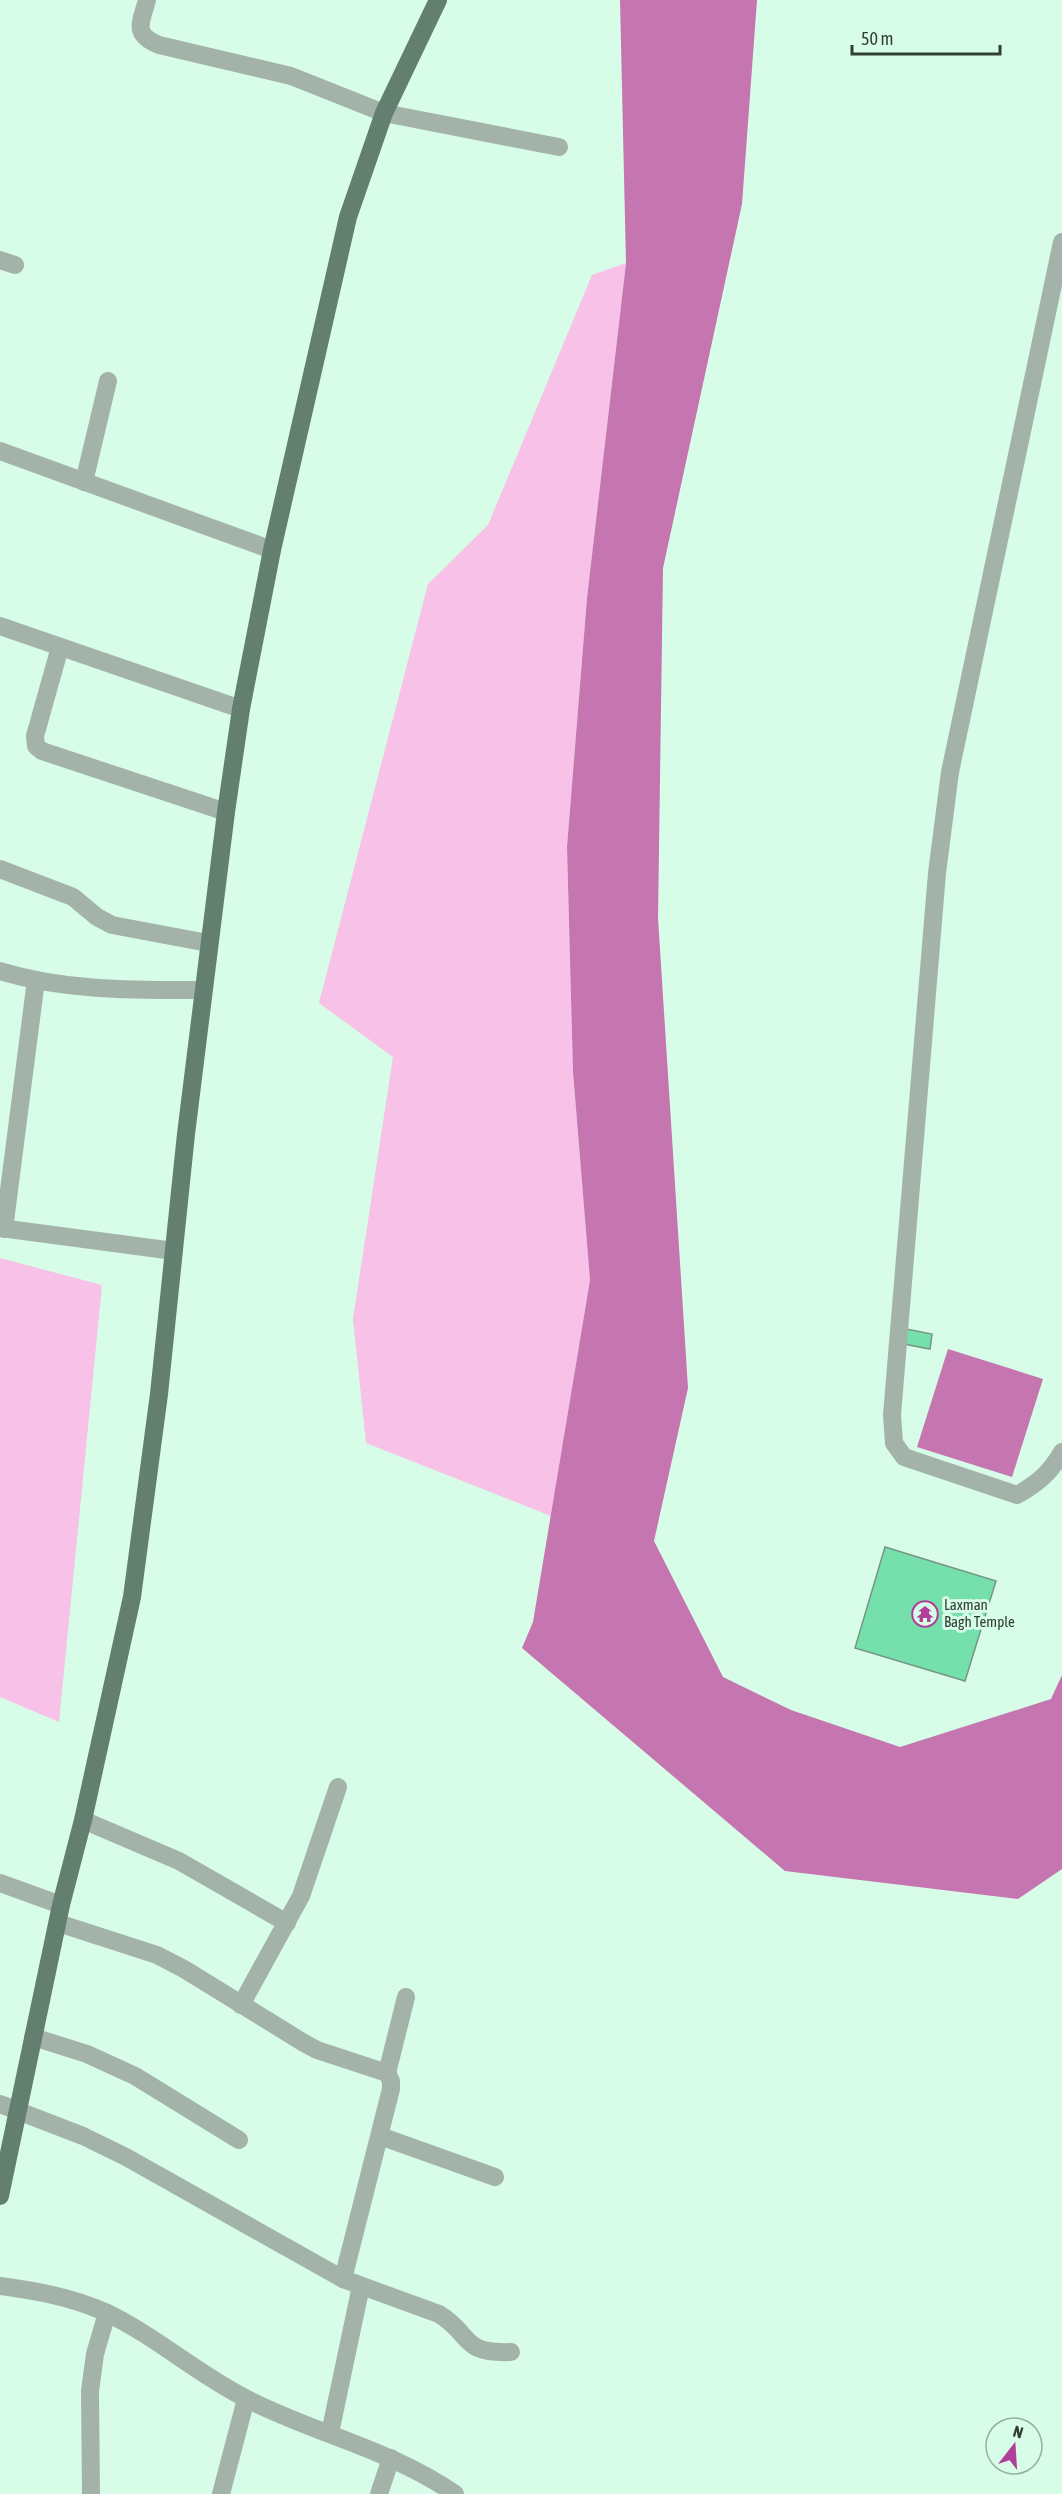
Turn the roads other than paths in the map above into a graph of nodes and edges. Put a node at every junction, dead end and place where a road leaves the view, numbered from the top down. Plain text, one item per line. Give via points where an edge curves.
1 (147, 0) edge
2 (438, 0) edge
3 (384, 113) junction
4 (559, 147) dead end
5 (1062, 242) edge
6 (108, 381) dead end
7 (0, 451) edge
8 (84, 482) junction
9 (272, 550) junction
10 (0, 626) edge
11 (60, 647) junction
12 (242, 709) junction
13 (225, 812) junction
14 (0, 870) edge
15 (208, 943) junction
16 (0, 970) edge
17 (36, 980) junction
18 (202, 990) junction
19 (2, 1229) edge
20 (174, 1251) junction
21 (1062, 1452) edge
22 (338, 1787) dead end
23 (83, 1820) junction
24 (0, 1883) edge
25 (59, 1914) junction
26 (287, 1923) junction
27 (405, 1997) dead end
28 (242, 2005) junction
29 (33, 2037) junction
30 (387, 2073) junction
31 (9, 2107) edge
32 (380, 2136) junction
33 (239, 2140) dead end
34 (495, 2177) dead end
35 (0, 2196) edge
36 (343, 2279) junction
37 (0, 2286) edge
38 (361, 2286) junction
39 (107, 2313) junction
40 (511, 2352) dead end
41 (246, 2399) junction
42 (330, 2433) junction
43 (391, 2458) junction
44 (92, 2494) edge
45 (221, 2494) edge
46 (379, 2494) edge
47 (455, 2494) edge

1 - 3 street via 140,26 141,34 148,40 291,76
2 - 3 main road
3 - 4 street
3 - 9 main road via 342,239
5 - 21 street via 950,772 936,873 892,1415 894,1443 904,1457 1017,1495 1051,1471
6 - 8 street
7 - 8 street
8 - 9 street
9 - 12 main road
10 - 11 street
11 - 12 street
11 - 13 street via 35,736 36,746
12 - 13 main road
13 - 15 main road
14 - 15 street via 73,897 112,925
15 - 18 main road
16 - 17 street
17 - 18 street via 98,989
17 - 19 street
18 - 20 main road
19 - 20 street
20 - 23 main road via 132,1597
22 - 26 street via 306,1882
23 - 25 main road
23 - 26 street via 179,1861
24 - 25 street
25 - 28 street via 157,1955
25 - 29 main road
26 - 28 street
27 - 30 street
28 - 30 street via 318,2050
29 - 31 main road
29 - 33 street via 87,2054 135,2076
30 - 32 street via 391,2089
31 - 35 main road
31 - 36 street via 126,2157
32 - 34 street
32 - 36 street
36 - 38 street
37 - 39 street via 60,2296
38 - 40 street via 439,2314 480,2350
38 - 42 street
39 - 41 street
39 - 44 street via 90,2391
41 - 42 street
41 - 45 street
42 - 43 street
43 - 46 street
43 - 47 street

